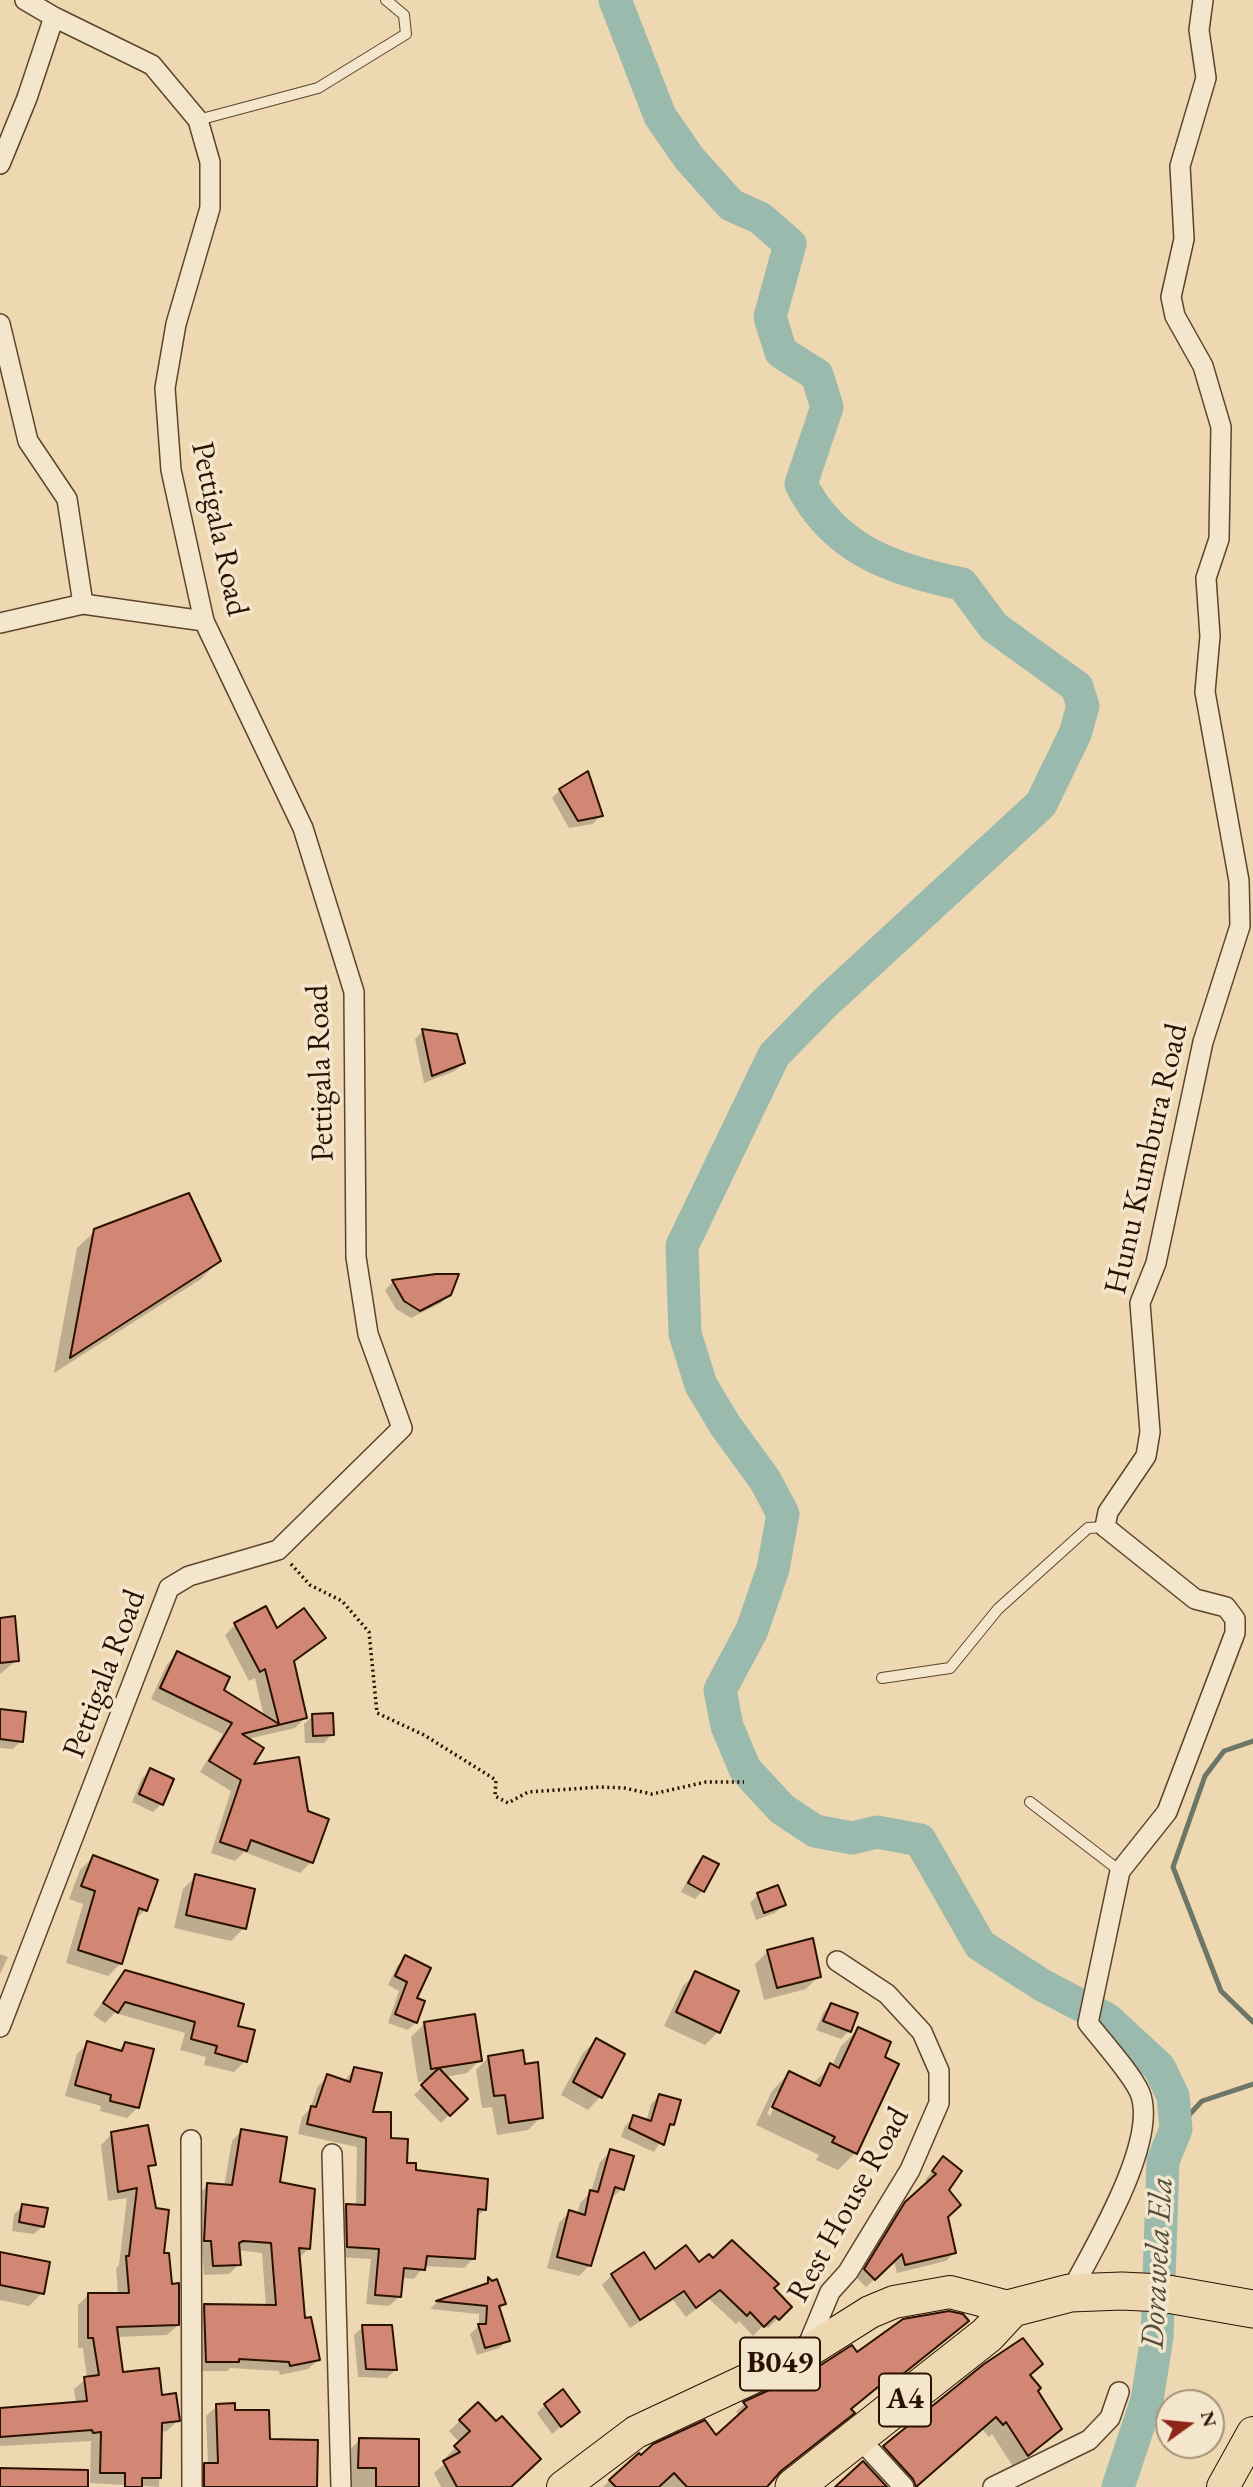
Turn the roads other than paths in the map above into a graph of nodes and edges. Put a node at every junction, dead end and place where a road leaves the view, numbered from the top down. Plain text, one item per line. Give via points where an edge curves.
1 (25, 0) edge
2 (386, 0) edge
3 (1203, 0) edge
4 (54, 17) junction
5 (198, 120) junction
6 (0, 164) edge
7 (0, 324) edge
8 (83, 604) junction
9 (204, 621) junction
10 (0, 623) edge
11 (1105, 1527) junction
12 (882, 1678) dead end
13 (1030, 1802) dead end
14 (1120, 1871) junction
15 (837, 1961) dead end
16 (0, 2027) edge
17 (191, 2140) dead end
18 (332, 2154) dead end
19 (950, 2292) junction
20 (1070, 2293) junction
21 (1012, 2308) junction
22 (1253, 2309) edge
23 (987, 2335) junction
24 (804, 2353) junction
25 (1119, 2392) dead end
26 (1253, 2433) edge
27 (859, 2437) junction
28 (1253, 2468) edge
29 (192, 2487) edge
30 (341, 2487) edge
31 (563, 2487) edge
32 (794, 2487) edge
33 (904, 2487) edge
34 (993, 2487) edge
35 (1223, 2487) edge
36 (1243, 2487) edge

1 - 4 street, Pettigala Road
2 - 5 lane via 404,15 406,34 318,88
3 - 11 street, Hunu Kumbura Road via 1199,30 1206,78 1180,166 1184,239 1171,297 1175,316 1203,366 1221,427 1219,539 1206,578 1210,636 1205,692 1239,881 1240,926 1203,1042 1156,1263 1140,1303 1150,1432 1146,1456 1108,1512
4 - 5 street, Pettigala Road via 152,65
4 - 6 street
5 - 9 street, Pettigala Road via 210,162 211,208 176,324 165,388 171,470
7 - 8 street via 28,441 67,499
8 - 9 street
8 - 10 street
9 - 16 street, Pettigala Road via 303,828 354,992 356,1257 368,1334 401,1428 278,1550 189,1576 169,1588
11 - 12 lane via 1088,1528 998,1609 950,1668
11 - 14 street via 1195,1600 1226,1607 1235,1619 1235,1633 1167,1812
13 - 14 lane
14 - 20 street via 1088,2023 1140,2092 1143,2110 1134,2167
15 - 24 street, Rest House Road via 887,1994 922,2032 939,2071 939,2104 910,2170 848,2272 830,2292
17 - 29 street
18 - 30 street
19 - 21 main road, B049
19 - 23 main road via 979,2314
19 - 24 main road, B049 via 894,2302 870,2312
20 - 21 highway
20 - 22 highway via 1187,2296
21 - 23 highway, A4
23 - 27 highway, A4
24 - 31 main road, B049 via 636,2432
25 - 34 street via 1110,2418 1089,2440
26 - 35 main road
27 - 32 highway, A4
27 - 33 street
28 - 36 main road

